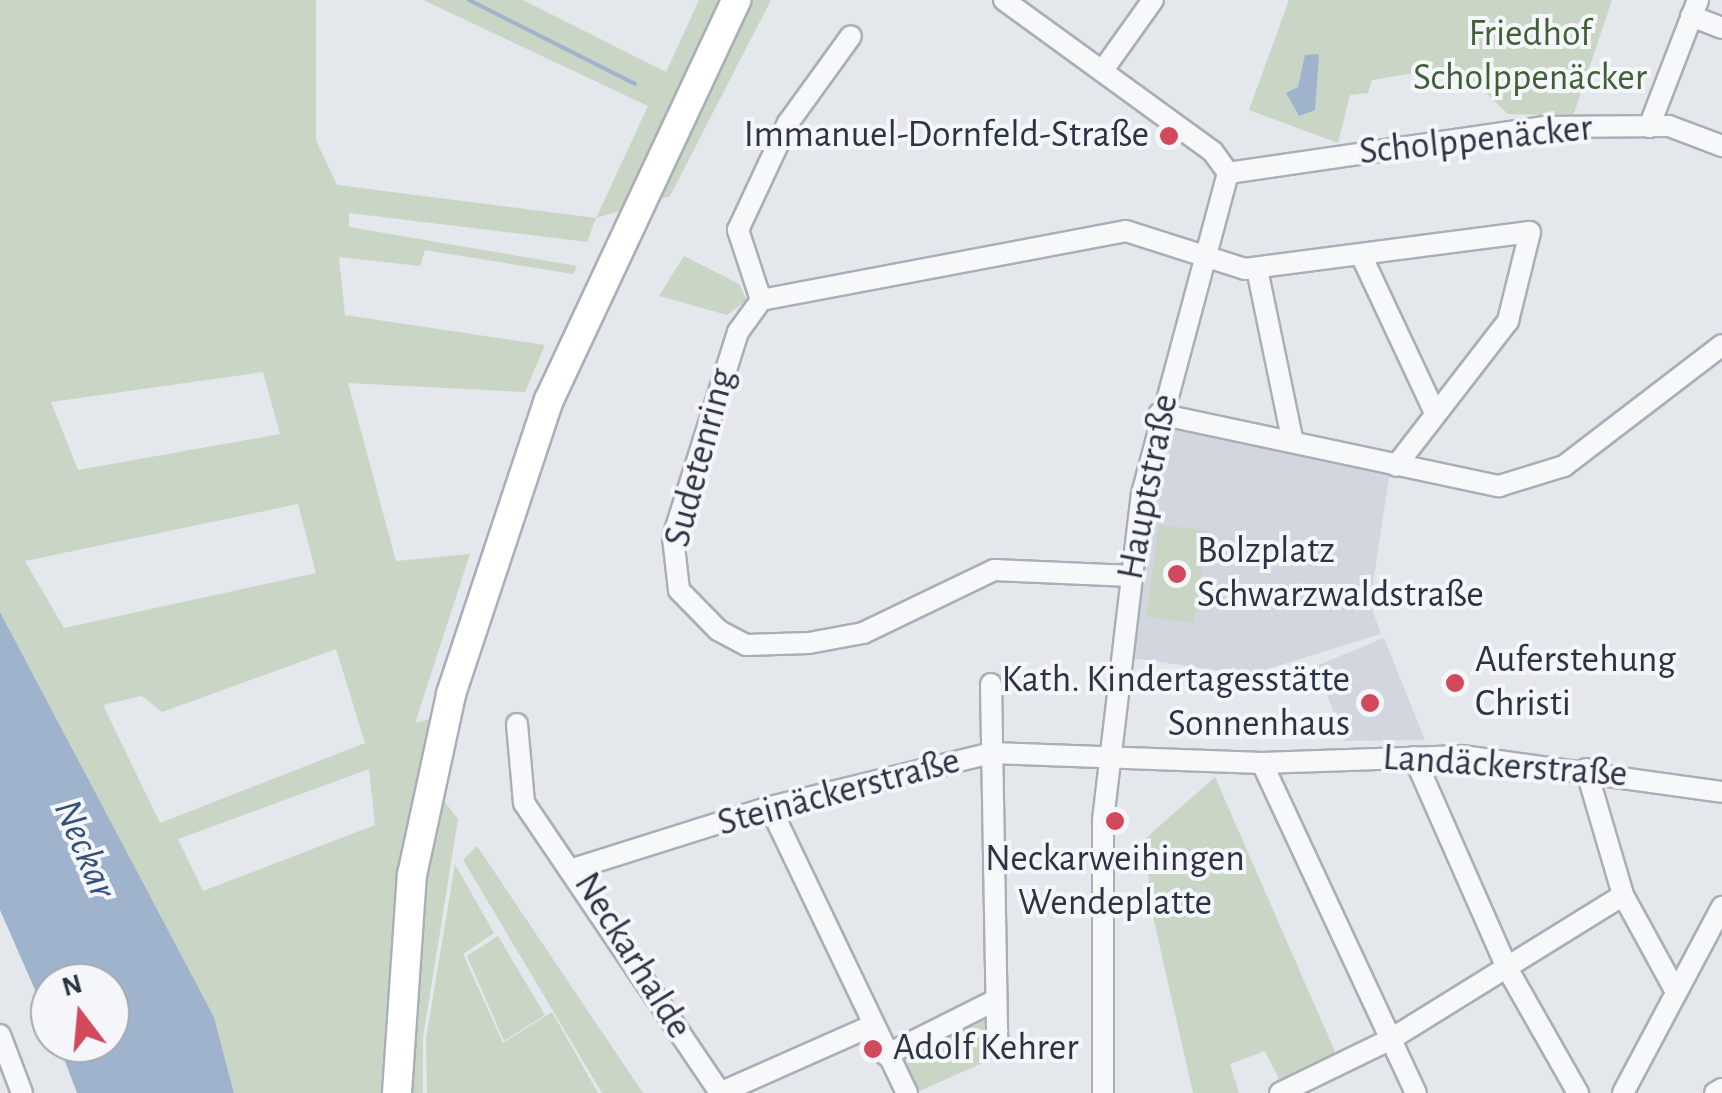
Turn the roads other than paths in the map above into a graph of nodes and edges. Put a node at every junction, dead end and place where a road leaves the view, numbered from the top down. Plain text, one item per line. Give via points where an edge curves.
1 (736, 0) edge
2 (1004, 0) edge
3 (1153, 0) edge
4 (1027, 6) edge
5 (1694, 8) edge
6 (1722, 28) edge
7 (852, 36) dead end
8 (1102, 70) junction
9 (1649, 126) junction
10 (1722, 146) edge
11 (1228, 174) junction
12 (1362, 256) junction
13 (1204, 260) junction
14 (1256, 269) junction
15 (760, 300) junction
16 (1722, 345) edge
17 (1436, 413) junction
18 (1159, 414) junction
19 (1292, 438) junction
20 (1396, 466) junction
21 (1131, 576) junction
22 (991, 684) dead end
23 (517, 724) dead end
24 (992, 753) junction
25 (1108, 757) junction
26 (1414, 757) junction
27 (1262, 763) junction
28 (1586, 769) junction
29 (1722, 792) edge
30 (770, 806) junction
31 (576, 868) junction
32 (1623, 895) junction
33 (1722, 907) edge
34 (1508, 968) junction
35 (1676, 992) junction
36 (992, 1002) junction
37 (871, 1026) junction
38 (0, 1035) edge
39 (997, 1039) dead end
40 (1390, 1039) junction
41 (886, 1055) junction
42 (1722, 1088) edge
43 (22, 1093) edge
44 (397, 1093) edge
45 (907, 1093) edge
46 (1102, 1093) edge
47 (1280, 1093) edge
48 (1416, 1093) edge
49 (1578, 1093) edge
50 (1622, 1093) edge
51 (1715, 1093) edge

1 - 44 main road via 556,383 451,694 412,876
2 - 4 street
3 - 8 street
4 - 8 street
5 - 6 street
5 - 9 street
7 - 15 street via 788,123 738,230
8 - 11 street via 1213,152
9 - 10 street, Scholppenäcker
9 - 11 street, Scholppenäcker via 1498,130
11 - 13 street, Hauptstraße
12 - 14 street
12 - 17 street
12 - 17 street via 1530,232 1508,321
13 - 14 street
13 - 15 street via 1126,231
13 - 18 street, Hauptstraße
14 - 19 street
15 - 21 street, Sudetenring via 718,377 673,537 678,590 718,630 746,645 809,643 863,633 994,570
16 - 20 street via 1564,466 1499,486
17 - 20 street
18 - 19 street
18 - 21 street, Hauptstraße
19 - 20 street
21 - 25 street, Hauptstraße
22 - 24 street
23 - 31 street, Neckarhalde via 524,803
24 - 25 street, Steinäckerstraße
24 - 30 street, Steinäckerstraße
24 - 36 street
25 - 27 street, Landäckerstraße
25 - 46 street, Hauptstraße
26 - 27 street, Landäckerstraße
26 - 28 street, Landäckerstraße
26 - 34 street
27 - 40 street
28 - 29 street, Landäckerstraße
28 - 32 street
30 - 31 street, Steinäckerstraße
30 - 37 street
31 - 37 street, Neckarhalde via 720,1093
32 - 34 street
32 - 35 street
33 - 35 street
34 - 40 street
34 - 49 street
35 - 50 street
36 - 39 street
36 - 41 street
37 - 41 street
38 - 43 street
40 - 47 street
40 - 48 street
41 - 45 street
42 - 51 street

